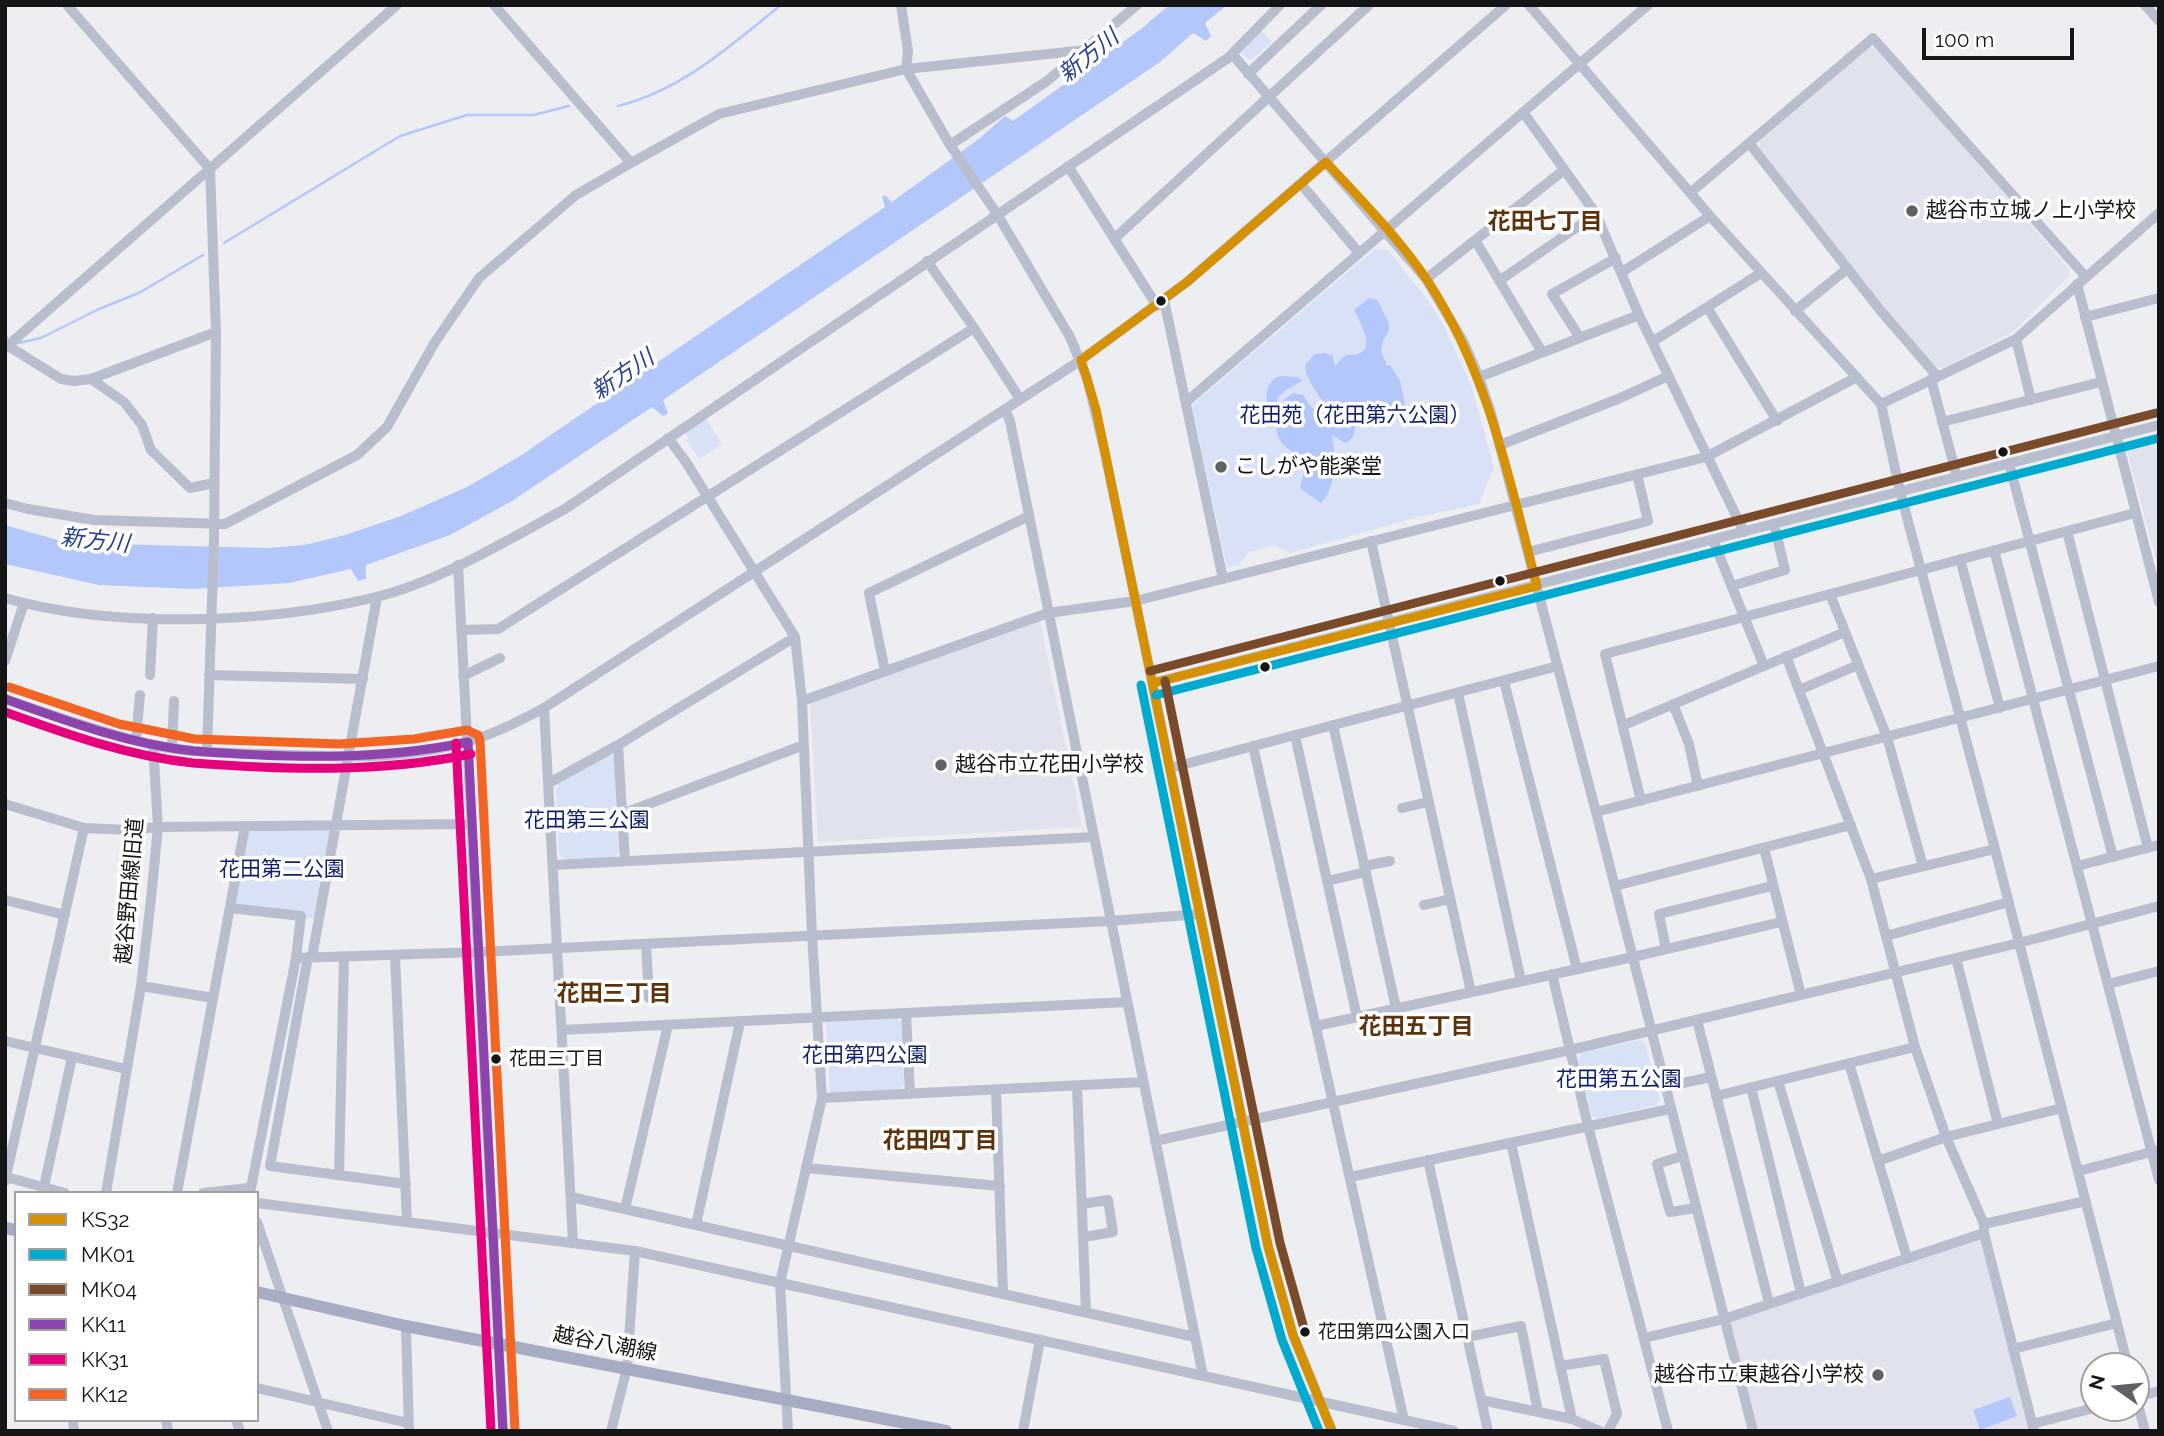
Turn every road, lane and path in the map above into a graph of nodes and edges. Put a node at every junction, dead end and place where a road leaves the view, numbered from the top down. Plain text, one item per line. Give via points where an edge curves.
1 (67, 5) edge
2 (397, 5) edge
3 (494, 5) edge
4 (901, 5) edge
5 (1137, 5) edge
6 (1280, 5) edge
7 (1321, 5) edge
8 (1369, 5) edge
9 (1506, 5) edge
10 (1529, 5) edge
11 (1648, 5) edge
12 (2147, 6) edge
13 (2159, 21) edge
14 (1086, 50) junction
15 (1232, 54) junction
16 (1578, 64) junction
17 (906, 69) junction
18 (1248, 74) junction
19 (1269, 96) junction
20 (1523, 112) junction
21 (1749, 143) junction
22 (950, 145) junction
23 (1326, 162) junction
24 (631, 163) junction
25 (1068, 166) junction
26 (210, 169) junction
27 (1564, 170) junction
28 (1301, 184) junction
29 (1690, 193) junction
30 (2159, 213) edge
31 (996, 214) junction
32 (1596, 214) junction
33 (1710, 216) junction
34 (1385, 230) junction
35 (1115, 238) junction
36 (1475, 240) junction
37 (1359, 253) junction
38 (1616, 258) junction
39 (927, 261) junction
40 (1847, 269) junction
41 (1622, 272) junction
42 (1761, 273) junction
43 (1426, 279) junction
44 (2081, 280) junction
45 (1499, 281) junction
46 (2159, 298) edge
47 (1161, 303) junction
48 (1707, 307) junction
49 (1795, 311) junction
50 (1639, 315) junction
51 (2085, 317) junction
52 (974, 328) junction
53 (216, 332) junction
54 (1580, 338) junction
55 (2016, 339) junction
56 (1652, 342) junction
57 (6, 346) edge
58 (1542, 352) junction
59 (1081, 360) junction
60 (1668, 376) junction
61 (1479, 377) junction
62 (1857, 377) junction
63 (1934, 378) junction
64 (91, 379) junction
65 (2101, 382) junction
66 (1020, 399) junction
67 (2031, 400) junction
68 (1186, 402) junction
69 (1881, 404) junction
70 (1005, 409) junction
71 (1777, 421) junction
72 (1942, 422) junction
73 (2159, 425) edge
74 (2116, 436) junction
75 (668, 438) junction
76 (1500, 445) junction
77 (1706, 457) junction
78 (2009, 463) junction
79 (1637, 474) junction
80 (1957, 477) junction
81 (214, 482) junction
82 (1900, 491) junction
83 (706, 497) junction
84 (5, 503) edge
85 (1516, 505) junction
86 (2135, 513) junction
87 (1029, 516) junction
88 (214, 524) junction
89 (1774, 524) junction
90 (2067, 531) junction
91 (1744, 532) junction
92 (1713, 540) junction
93 (2031, 540) junction
94 (1371, 541) junction
95 (1994, 550) junction
96 (1528, 552) junction
97 (1961, 559) junction
98 (458, 565) junction
99 (1920, 569) junction
100 (754, 572) junction
101 (1223, 579) junction
102 (1537, 586) junction
103 (1732, 586) junction
104 (1830, 594) junction
105 (377, 597) junction
106 (5, 598) edge
107 (1135, 601) junction
108 (2159, 602) edge
109 (24, 603) junction
110 (1048, 612) junction
111 (1745, 617) junction
112 (153, 618) junction
113 (211, 619) junction
114 (1389, 624) junction
115 (461, 630) junction
116 (1845, 632) junction
117 (795, 637) junction
118 (1786, 656) junction
119 (500, 658) dead end
120 (5, 662) edge
121 (1558, 666) junction
122 (1764, 666) junction
123 (1858, 666) junction
124 (2159, 666) edge
125 (885, 671) junction
126 (150, 675) dead end
127 (209, 675) junction
128 (463, 677) junction
129 (363, 679) junction
130 (1504, 681) junction
131 (2106, 681) junction
132 (1153, 683) junction
133 (1799, 690) junction
134 (2070, 690) junction
135 (1458, 693) junction
136 (140, 695) dead end
137 (5, 699) edge
138 (2033, 699) junction
139 (802, 701) junction
140 (174, 702) dead end
141 (1673, 704) junction
142 (1407, 706) junction
143 (544, 708) junction
144 (2000, 708) junction
145 (1960, 718) junction
146 (1624, 724) junction
147 (1333, 725) junction
148 (1295, 735) junction
149 (1887, 737) junction
150 (136, 740) junction
151 (468, 742) junction
152 (153, 745) junction
153 (804, 745) junction
154 (618, 746) junction
155 (1253, 746) junction
156 (172, 748) junction
157 (206, 752) junction
158 (1824, 754) junction
159 (348, 758) junction
160 (1170, 768) junction
161 (548, 783) junction
162 (1698, 786) junction
163 (1641, 800) junction
164 (1428, 802) junction
165 (5, 804) edge
166 (1402, 808) dead end
167 (1596, 812) junction
168 (622, 814) junction
169 (471, 824) junction
170 (335, 825) junction
171 (1851, 825) junction
172 (245, 826) junction
173 (158, 827) junction
174 (84, 828) junction
175 (1094, 837) junction
176 (2154, 846) edge
177 (1764, 848) junction
178 (1995, 849) junction
179 (808, 852) junction
180 (2113, 857) junction
181 (625, 861) junction
182 (1390, 861) dead end
183 (553, 865) junction
184 (1923, 866) junction
185 (2077, 866) junction
186 (1365, 869) junction
187 (1871, 879) junction
188 (1327, 881) junction
189 (1615, 886) junction
190 (1772, 886) junction
191 (1450, 899) junction
192 (5, 900) edge
193 (2009, 902) junction
194 (1424, 905) dead end
195 (2159, 906) edge
196 (230, 908) junction
197 (1200, 914) junction
198 (65, 915) junction
199 (1110, 921) junction
200 (1780, 922) junction
201 (2093, 925) junction
202 (811, 935) junction
203 (1885, 936) junction
204 (2019, 943) junction
205 (646, 944) junction
206 (558, 948) junction
207 (1666, 949) junction
208 (479, 952) junction
209 (395, 956) junction
210 (305, 957) junction
211 (344, 957) junction
212 (1633, 957) junction
213 (1956, 958) junction
214 (1577, 969) junction
215 (2159, 971) edge
216 (1895, 972) junction
217 (1552, 974) junction
218 (1521, 981) junction
219 (2108, 984) junction
220 (141, 986) junction
221 (1471, 992) junction
222 (1801, 995) junction
223 (214, 998) junction
224 (649, 998) dead end
225 (1127, 1002) junction
226 (1396, 1008) junction
227 (906, 1014) junction
228 (1357, 1017) junction
229 (817, 1018) junction
230 (1697, 1020) junction
231 (740, 1021) junction
232 (668, 1025) junction
233 (1316, 1026) junction
234 (562, 1030) junction
235 (1650, 1031) junction
236 (5, 1041) edge
237 (1915, 1047) junction
238 (35, 1048) junction
239 (1570, 1050) junction
240 (72, 1057) junction
241 (1849, 1063) junction
242 (126, 1069) junction
243 (1711, 1077) junction
244 (1778, 1081) junction
245 (1143, 1082) junction
246 (1077, 1086) junction
247 (1664, 1087) junction
248 (1751, 1087) junction
249 (996, 1090) junction
250 (909, 1094) junction
251 (1716, 1096) junction
252 (822, 1098) junction
253 (1333, 1102) junction
254 (2062, 1108) junction
255 (1670, 1109) junction
256 (1242, 1122) junction
257 (1998, 1124) junction
258 (1588, 1126) junction
259 (1946, 1137) junction
260 (1155, 1141) junction
261 (1511, 1143) junction
262 (2155, 1151) edge
263 (1682, 1156) junction
264 (1429, 1160) junction
265 (1878, 1161) junction
266 (806, 1168) junction
267 (2079, 1171) junction
268 (339, 1175) junction
269 (1350, 1177) junction
270 (6, 1179) edge
271 (2159, 1180) edge
272 (406, 1184) junction
273 (1000, 1186) junction
274 (44, 1187) junction
275 (250, 1190) edge
276 (58, 1191) edge
277 (106, 1191) edge
278 (177, 1191) edge
279 (571, 1197) junction
280 (2086, 1201) junction
281 (259, 1203) edge
282 (1082, 1204) junction
283 (1696, 1208) junction
284 (625, 1209) junction
285 (407, 1222) junction
286 (696, 1225) junction
287 (259, 1228) edge
288 (1984, 1228) junction
289 (493, 1233) junction
290 (1084, 1237) junction
291 (573, 1243) junction
292 (788, 1246) junction
293 (635, 1251) junction
294 (1908, 1258) junction
295 (1838, 1282) junction
296 (780, 1283) junction
297 (259, 1292) edge
298 (1003, 1293) junction
299 (1801, 1293) junction
300 (283, 1298) junction
301 (1769, 1303) junction
302 (1086, 1312) junction
303 (1724, 1319) junction
304 (2117, 1322) junction
305 (406, 1326) junction
306 (1195, 1337) junction
307 (1467, 1337) junction
308 (1644, 1338) junction
309 (1040, 1340) junction
310 (498, 1343) junction
311 (2013, 1349) junction
312 (2124, 1352) edge
313 (1560, 1366) junction
314 (627, 1368) junction
315 (1203, 1376) junction
316 (259, 1388) edge
317 (787, 1399) junction
318 (1481, 1400) junction
319 (318, 1401) junction
320 (1318, 1401) junction
321 (1538, 1412) junction
322 (2080, 1413) edge
323 (1572, 1419) junction
324 (1404, 1420) junction
325 (408, 1427) edge
326 (2033, 1428) edge
327 (328, 1431) edge
328 (503, 1431) edge
329 (611, 1431) edge
330 (788, 1431) edge
331 (946, 1431) edge
332 (1023, 1431) edge
333 (1332, 1431) edge
334 (1454, 1431) edge
335 (1488, 1431) edge
336 (1600, 1431) edge
337 (1608, 1431) edge
338 (1668, 1431) edge
339 (1753, 1431) edge

1 - 26 street
2 - 26 street
3 - 24 street
4 - 17 street
5 - 14 street
6 - 15 street
7 - 18 street
8 - 19 street
9 - 23 street
10 - 16 street
11 - 16 street
12 - 13 street
14 - 17 street
14 - 22 street
15 - 18 street
15 - 25 street
16 - 20 street
16 - 29 street
17 - 22 street
17 - 24 street via 719,114
18 - 19 street
19 - 23 street
19 - 35 street
20 - 27 street
20 - 34 street
21 - 29 street
21 - 40 street
21 - 44 street via 1873,38
22 - 31 street
23 - 28 street
23 - 34 street
24 - 88 street via 576,195 479,278 435,342 387,427 373,442 357,455 225,524
25 - 31 street
25 - 35 street
26 - 53 street
26 - 57 street
27 - 32 street
27 - 36 street
28 - 37 street
28 - 47 street
29 - 33 street
30 - 44 street
31 - 39 street
31 - 59 street via 1054,306
32 - 38 street
32 - 45 street
33 - 41 street
33 - 42 street
34 - 37 street
34 - 43 street
35 - 47 street
36 - 43 street
36 - 45 street
37 - 68 street
38 - 41 street
38 - 54 street via 1552,294
39 - 52 street
39 - 75 street
40 - 49 street
40 - 63 street
41 - 50 street
42 - 48 street
42 - 49 street
43 - 61 street
44 - 51 street
44 - 55 street
45 - 58 street
46 - 51 street
47 - 59 street
47 - 68 street
48 - 56 street
48 - 71 street
49 - 62 street
50 - 54 street
50 - 56 street
51 - 65 street
52 - 66 street
52 - 83 street
53 - 64 street
53 - 81 street
54 - 58 street
55 - 63 street
55 - 67 street
56 - 60 street
57 - 64 street via 61,379
58 - 61 street
59 - 66 street
59 - 107 street via 1096,409
60 - 76 street
60 - 77 street
61 - 76 street
62 - 69 street
62 - 71 street
63 - 69 street
63 - 72 street
64 - 81 street via 124,402 142,425 151,450 191,488
65 - 67 street
65 - 74 street
66 - 70 street
67 - 72 street
68 - 101 street
69 - 82 street
70 - 87 street
70 - 100 street
71 - 77 street
72 - 80 street
73 - 74 street
74 - 78 street
74 - 86 street
75 - 83 street
75 - 98 street via 565,509
76 - 85 street
77 - 79 street
77 - 91 street
78 - 80 street
78 - 93 street
79 - 85 street
79 - 96 street via 1648,521
80 - 82 street
81 - 88 street
82 - 89 street
82 - 99 street
83 - 100 street
83 - 115 street via 498,629
84 - 88 street via 94,520
85 - 94 street
85 - 96 street
86 - 90 street
86 - 108 street
87 - 110 street
87 - 125 street via 869,593
88 - 113 street
89 - 91 street
89 - 103 street via 1786,570
90 - 93 street
90 - 131 street
91 - 92 street
92 - 102 street
92 - 103 street
93 - 95 street
93 - 134 street
94 - 101 street
94 - 114 street
95 - 97 street
95 - 138 street
96 - 102 street
97 - 99 street
97 - 144 street
98 - 105 street
98 - 115 street
99 - 104 street
99 - 145 street
100 - 117 street
100 - 143 street
101 - 107 street
102 - 114 street
102 - 121 street
103 - 111 street
104 - 111 street
104 - 116 street
105 - 113 street
105 - 129 street
106 - 109 street
107 - 110 street
107 - 132 street
109 - 112 street via 88,615
109 - 120 street
110 - 125 street
110 - 175 street
111 - 122 street
111 - 146 street via 1605,654
112 - 113 street
112 - 126 street
113 - 127 street
114 - 132 street
114 - 142 street
115 - 128 street
116 - 118 street
116 - 123 street
117 - 139 street
117 - 154 street
118 - 122 street
118 - 133 street
119 - 128 street
121 - 130 street
121 - 167 street
122 - 141 street
123 - 133 street
123 - 149 street
124 - 131 street
125 - 139 street
127 - 129 street
127 - 157 street
128 - 151 street
129 - 159 street
130 - 135 street
130 - 214 street
131 - 134 street
131 - 176 street
132 - 160 street
133 - 158 street
134 - 138 street
134 - 180 street
135 - 142 street
135 - 218 street
136 - 150 street
137 - 150 street
138 - 144 street
138 - 185 street
139 - 153 street
140 - 156 street
141 - 146 street
141 - 162 street via 1689,744
142 - 147 street
142 - 164 street
143 - 151 street
143 - 161 street
144 - 145 street
145 - 149 street
145 - 178 street
146 - 163 street
147 - 148 street
147 - 186 street
148 - 155 street
148 - 188 street
149 - 158 street
149 - 184 street
150 - 152 street
151 - 159 street
151 - 169 street
152 - 156 street
152 - 173 street, 越谷野田線旧道
153 - 168 street
153 - 179 street
154 - 161 street
154 - 168 street
155 - 160 street
155 - 233 street
156 - 157 street
157 - 159 street
158 - 162 street
158 - 171 street
159 - 170 street
160 - 197 street
161 - 183 street
162 - 163 street
163 - 167 street
164 - 166 street
164 - 191 street
165 - 174 street
167 - 189 street
168 - 181 street
169 - 170 street
169 - 208 street
170 - 172 street
170 - 210 street
171 - 177 street
171 - 187 street
172 - 173 street
172 - 196 street
173 - 174 street
173 - 220 street, 越谷野田線旧道
174 - 198 street
175 - 179 street
175 - 199 street
176 - 180 street
177 - 189 street
177 - 190 street
178 - 184 street
178 - 193 street
179 - 181 street
179 - 202 street
180 - 185 street
181 - 183 street
182 - 186 street
183 - 206 street
184 - 187 street
185 - 201 street
186 - 188 street
186 - 226 street
187 - 203 street
188 - 228 street
189 - 212 street
190 - 200 street
190 - 207 street via 1659,914
191 - 194 street
191 - 221 street
192 - 198 street
193 - 203 street
193 - 204 street
195 - 201 street
196 - 210 street via 301,916
196 - 223 street
197 - 199 street
197 - 256 street
198 - 238 street
199 - 202 street
199 - 225 street
200 - 207 street
200 - 222 street
201 - 204 street
201 - 219 street
202 - 205 street
202 - 229 street
203 - 216 street
204 - 213 street
204 - 254 street
205 - 206 street
205 - 224 street
206 - 208 street
206 - 234 street
207 - 212 street
208 - 209 street
208 - 289 street
209 - 211 street
209 - 272 street
210 - 211 street
210 - 268 street via 270,1166
210 - 275 street
211 - 268 street
212 - 214 street
212 - 235 street
213 - 216 street
213 - 257 street
214 - 217 street
215 - 219 street
216 - 222 street
216 - 237 street
217 - 218 street
217 - 239 street
218 - 221 street
219 - 262 street
220 - 223 street
220 - 242 street, 越谷野田線旧道
221 - 226 street
222 - 230 street
223 - 278 street
225 - 227 street
225 - 245 street
226 - 228 street
227 - 229 street
227 - 250 street
228 - 233 street
229 - 231 street
229 - 252 street
230 - 235 street
230 - 243 street
231 - 232 street
231 - 286 street
232 - 234 street
232 - 284 street
233 - 253 street
234 - 279 street
235 - 239 street
235 - 247 street
236 - 238 street
237 - 241 street
237 - 259 street
238 - 240 street
238 - 270 street
239 - 253 street
239 - 258 street
240 - 242 street
240 - 274 street
241 - 244 street
241 - 265 street
242 - 277 street, 越谷野田線旧道
243 - 247 street
243 - 251 street
244 - 248 street
244 - 295 street
245 - 246 street
245 - 260 street
246 - 249 street
246 - 282 street
247 - 255 street
248 - 251 street
248 - 299 street
249 - 250 street
249 - 273 street
250 - 252 street
251 - 301 street
252 - 266 street
253 - 256 street
253 - 269 street
254 - 257 street
254 - 267 street
255 - 258 street
255 - 263 street
256 - 260 street
256 - 320 street via 1278,1286
257 - 259 street
258 - 261 street
258 - 308 street
259 - 265 street
259 - 288 street
260 - 306 street
261 - 264 street
261 - 313 street
262 - 267 street
262 - 271 street
263 - 283 street
263 - 283 street via 1657,1164 1670,1212
264 - 269 street
264 - 307 street
265 - 294 street
266 - 273 street
266 - 292 street
267 - 280 street
268 - 272 street
269 - 324 street
270 - 274 street
272 - 285 street
273 - 298 street
274 - 276 street
279 - 284 street
279 - 291 street
280 - 288 street
280 - 304 street
281 - 285 street
282 - 290 street
282 - 290 street via 1108,1200 1112,1233
283 - 303 street
284 - 286 street
285 - 289 street
286 - 292 street
287 - 300 street
288 - 294 street
288 - 311 street
289 - 291 street
289 - 310 street
290 - 302 street
291 - 293 street
292 - 296 street
292 - 298 street
293 - 296 street
293 - 314 street
294 - 295 street
295 - 299 street
296 - 309 street
296 - 317 street
297 - 300 main road, 越谷八潮線
298 - 302 street
299 - 301 street
300 - 305 main road, 越谷八潮線
300 - 319 street
301 - 303 street
302 - 306 street
303 - 308 street
303 - 339 street
304 - 311 street
304 - 312 street
305 - 310 main road, 越谷八潮線
305 - 325 street
306 - 315 street
307 - 318 street
307 - 321 street via 1521,1326
308 - 338 street
309 - 315 street
309 - 332 street
310 - 314 main road, 越谷八潮線
310 - 328 street
311 - 326 street
313 - 323 street
313 - 337 street via 1604,1359 1617,1414
314 - 317 main road, 越谷八潮線
314 - 329 street
315 - 320 street
316 - 319 street
317 - 330 street
317 - 331 main road, 越谷八潮線
318 - 321 street
318 - 335 street
319 - 325 street
319 - 327 street
320 - 324 street
320 - 333 street
321 - 323 street
322 - 326 street
323 - 336 street
324 - 334 street

